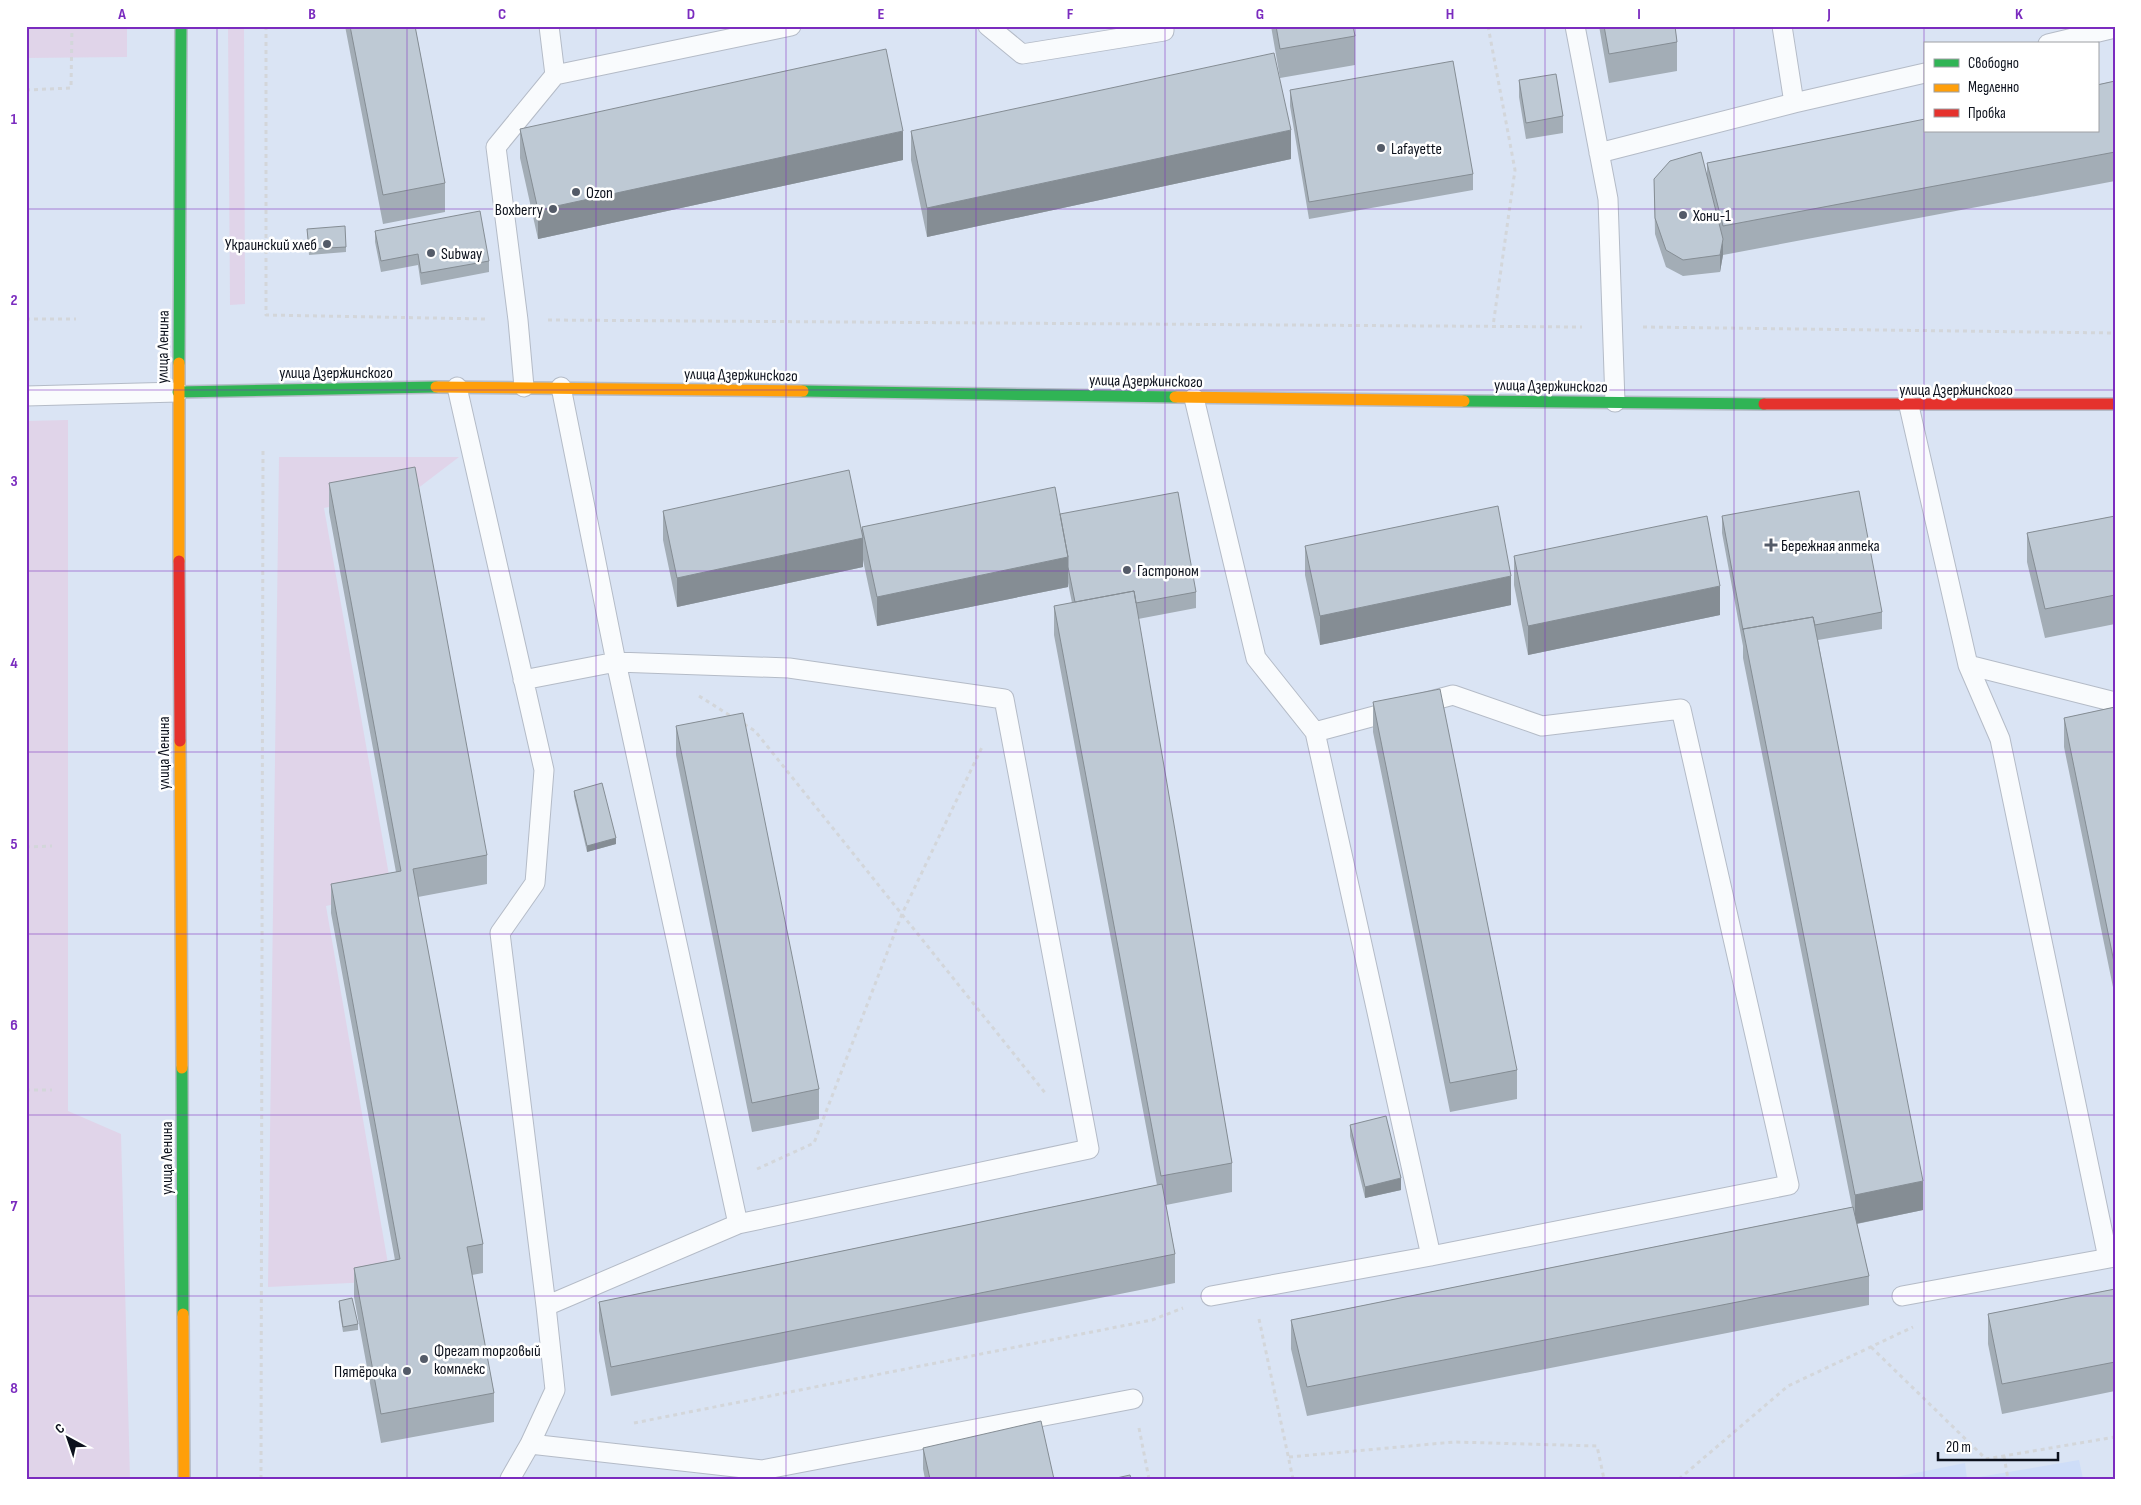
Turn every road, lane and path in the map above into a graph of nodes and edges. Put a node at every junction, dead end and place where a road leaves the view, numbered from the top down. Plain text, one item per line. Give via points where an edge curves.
1 (72, 26) edge
2 (181, 26) edge
3 (266, 26) edge
4 (549, 26) edge
5 (791, 26) edge
6 (988, 26) edge
7 (1164, 26) edge
8 (1488, 26) edge
9 (1575, 26) edge
10 (1782, 26) edge
11 (2115, 28) edge
12 (2056, 42) edge
13 (1924, 72) edge
14 (555, 75) junction
15 (26, 90) edge
16 (1794, 103) junction
17 (1599, 153) junction
18 (26, 319) edge
19 (76, 319) dead end
20 (518, 320) junction
21 (1493, 326) junction
22 (1612, 327) junction
23 (2115, 333) edge
24 (457, 387) junction
25 (524, 387) junction
26 (561, 387) junction
27 (178, 392) junction
28 (26, 396) edge
29 (1194, 398) junction
30 (1615, 402) junction
31 (2115, 404) edge
32 (1909, 406) junction
33 (263, 448) dead end
34 (616, 662) junction
35 (1968, 665) junction
36 (523, 680) junction
37 (696, 694) dead end
38 (2115, 702) edge
39 (1315, 732) junction
40 (983, 744) dead end
41 (52, 846) dead end
42 (26, 847) edge
43 (902, 914) junction
44 (26, 1090) edge
45 (52, 1090) dead end
46 (1052, 1102) dead end
47 (729, 1182) junction
48 (738, 1224) junction
49 (1431, 1256) junction
50 (2111, 1257) edge
51 (1253, 1289) junction
52 (1942, 1289) junction
53 (1211, 1296) joint
54 (1902, 1296) dead end
55 (546, 1306) junction
56 (1871, 1347) junction
57 (1133, 1399) joint
58 (628, 1425) dead end
59 (2115, 1437) edge
60 (530, 1444) junction
61 (2004, 1456) junction
62 (1289, 1457) junction
63 (184, 1479) edge
64 (260, 1479) edge
65 (510, 1479) edge
66 (1149, 1479) edge
67 (1294, 1479) edge
68 (1604, 1479) edge
69 (1679, 1479) edge
70 (2008, 1479) edge

1 - 15 path via 71,88
2 - 27 street, улица Ленина
3 - 20 path via 266,315
4 - 14 lane
5 - 14 lane
6 - 7 lane via 1022,54 1164,31
8 - 21 path via 1515,170
9 - 17 lane
10 - 16 lane
11 - 12 lane
13 - 16 lane
14 - 20 lane via 496,147
16 - 17 lane
17 - 22 lane via 1608,199
18 - 19 path
20 - 21 path
20 - 25 lane
21 - 22 path
22 - 23 path
22 - 30 lane
24 - 25 street, улица Дзержинского
24 - 27 street, улица Дзержинского
24 - 36 lane
25 - 26 street, улица Дзержинского
26 - 29 street, улица Дзержинского
26 - 34 lane
27 - 28 lane
27 - 63 street, улица Ленина
29 - 30 street, улица Дзержинского
29 - 39 lane via 1256,658
30 - 32 street, улица Дзержинского
31 - 32 street, улица Дзержинского
32 - 35 lane
33 - 64 path
34 - 36 lane
34 - 47 lane
34 - 48 lane via 789,668 1004,699 1089,1148
35 - 38 lane
35 - 50 lane via 2000,739
36 - 55 lane via 544,770 535,883 500,934
37 - 43 path via 755,731
39 - 49 lane
39 - 49 lane via 1453,695 1542,726 1681,709 1789,1185
40 - 43 path
41 - 42 path
43 - 46 path
43 - 47 path via 814,1143
44 - 45 path
47 - 48 lane
48 - 55 lane
49 - 51 lane
50 - 52 lane
51 - 53 lane
51 - 62 path
52 - 54 lane
52 - 56 path via 1919,1324
53 - 58 path via 1152,1320
55 - 60 lane via 555,1390
56 - 61 path via 1986,1459
56 - 69 path via 1788,1386
57 - 60 lane via 762,1470
57 - 66 path
59 - 61 path
60 - 65 lane
61 - 70 path
62 - 67 path
62 - 68 path via 1454,1442 1597,1446

